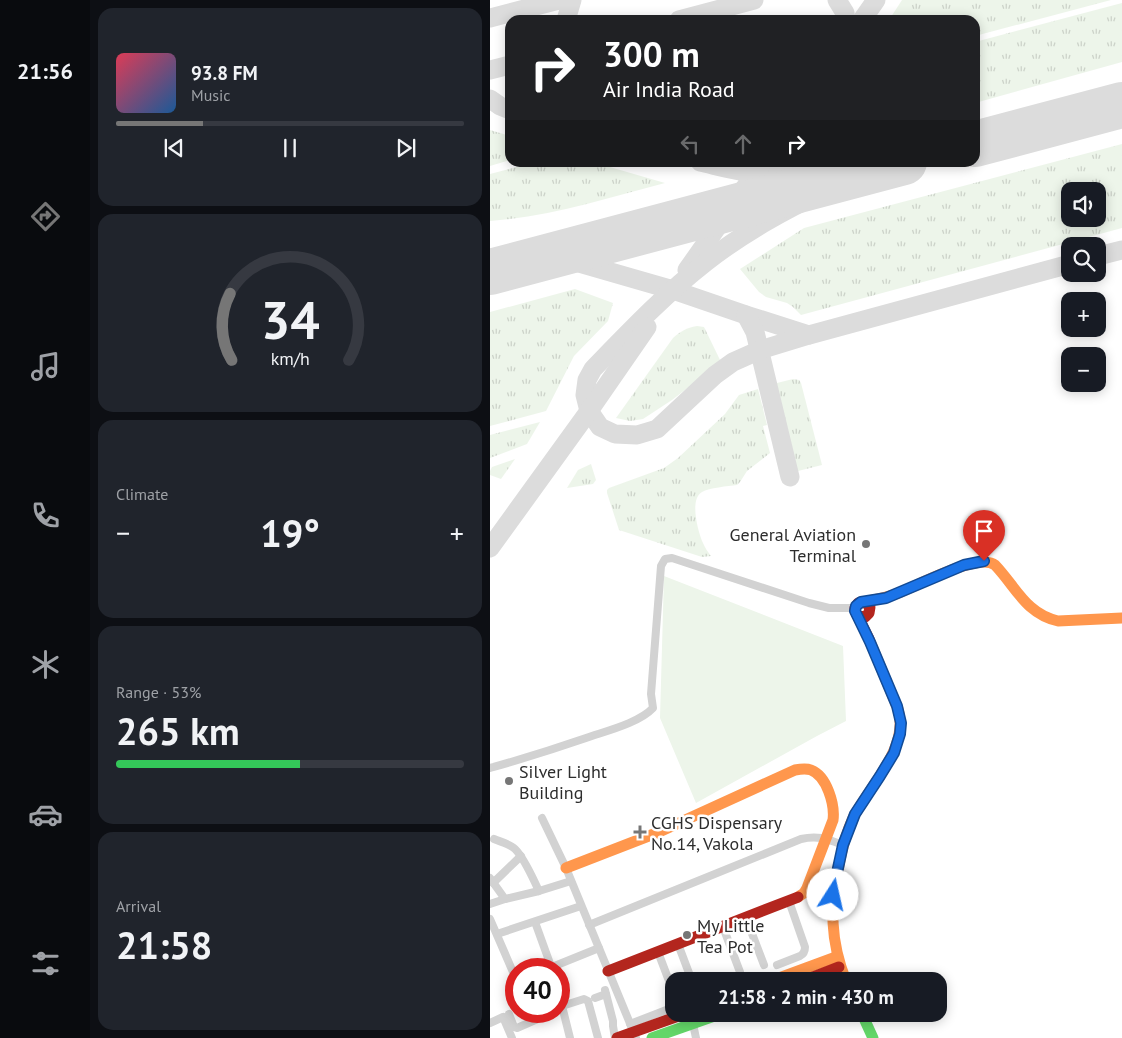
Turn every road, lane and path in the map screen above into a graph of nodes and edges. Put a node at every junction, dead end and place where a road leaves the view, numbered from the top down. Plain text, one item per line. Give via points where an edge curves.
1 (863, 611) junction
2 (1122, 618) edge
3 (490, 768) edge
4 (542, 818) dead end
5 (826, 838) junction
6 (494, 839) dead end
7 (843, 845) junction
8 (521, 856) junction
9 (566, 868) junction
10 (492, 880) edge
11 (571, 881) junction
12 (539, 891) junction
13 (505, 899) junction
14 (789, 901) junction
15 (490, 904) edge
16 (581, 906) junction
17 (746, 918) junction
18 (490, 919) edge
19 (535, 922) junction
20 (589, 925) junction
21 (723, 927) junction
22 (496, 934) junction
23 (678, 944) junction
24 (599, 948) junction
25 (658, 952) junction
26 (507, 958) edge
27 (547, 958) edge
28 (570, 960) edge
29 (838, 962) junction
30 (778, 965) dead end
31 (764, 966) dead end
32 (608, 971) junction
33 (666, 972) edge
34 (689, 972) edge
35 (740, 972) dead end
36 (803, 972) edge
37 (820, 972) edge
38 (842, 972) edge
39 (595, 998) dead end
40 (665, 1012) edge
41 (505, 1016) edge
42 (665, 1021) edge
43 (698, 1022) edge
44 (866, 1022) edge
45 (490, 1023) edge
46 (511, 1023) edge
47 (513, 1023) edge
48 (528, 1023) edge
49 (693, 1024) junction
50 (633, 1032) edge
51 (512, 1038) edge
52 (570, 1038) edge
53 (598, 1038) edge
54 (616, 1038) edge
55 (652, 1038) edge
56 (696, 1038) edge
57 (873, 1038) edge

1 - 2 street via 964,565 984,561 992,562 1042,617 1058,621
1 - 3 street via 808,603 672,558 665,559 661,566 651,694 653,708 646,715 616,728
1 - 7 street via 870,642 897,706 901,729 894,753 855,814
4 - 9 street
5 - 7 street
5 - 9 street via 834,816 833,801 818,774 812,770 795,770 659,832
5 - 14 street via 804,893
5 - 20 street via 801,839
6 - 8 street via 516,849
7 - 29 street via 831,909
8 - 10 street
8 - 12 street
9 - 11 street
10 - 13 street
11 - 12 street
11 - 16 street
12 - 13 street
13 - 15 street
14 - 17 street
14 - 30 street via 805,950 800,956
16 - 19 street
16 - 20 street
17 - 21 street
17 - 31 street
18 - 22 street
19 - 22 street
19 - 27 street
20 - 24 street
21 - 23 street
21 - 35 street
22 - 26 street
23 - 25 street
23 - 34 street
24 - 28 street
24 - 32 street
25 - 32 street
25 - 33 street
29 - 36 street
29 - 37 street
29 - 38 street
32 - 50 street
39 - 54 street via 606,992
40 - 50 street
41 - 45 street
42 - 50 street
43 - 49 street
44 - 57 street
46 - 51 street
47 - 48 street via 517,1028
49 - 55 street
49 - 56 street
50 - 54 street
52 - 53 street via 562,1006 584,999 588,1001

